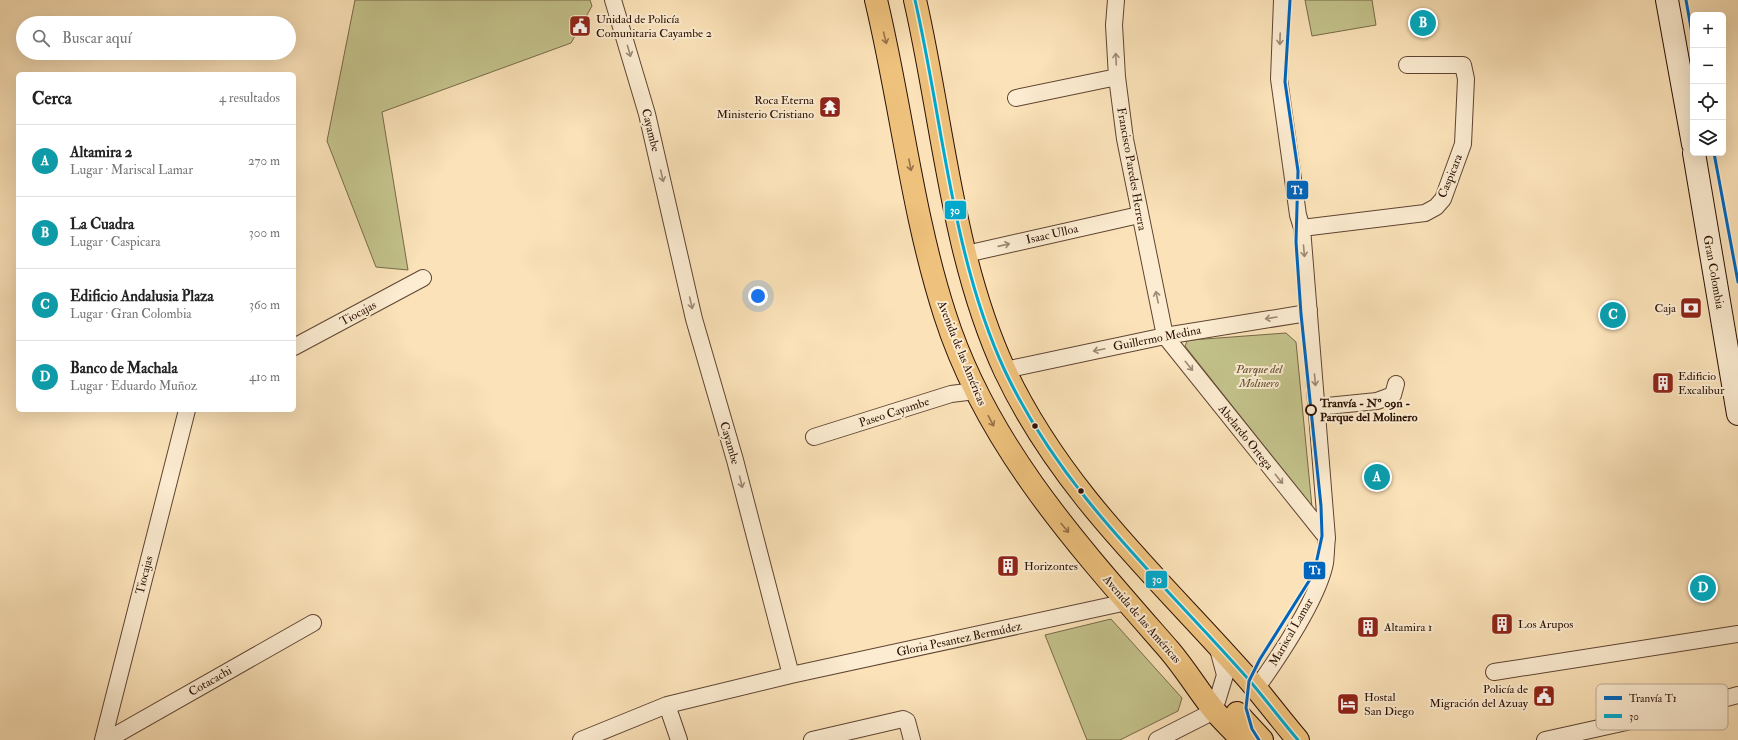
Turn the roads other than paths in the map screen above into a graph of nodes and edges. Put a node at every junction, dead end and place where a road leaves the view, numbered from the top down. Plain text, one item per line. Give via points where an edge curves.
1 (613, 0) edge
2 (876, 0) edge
3 (915, 0) edge
4 (1116, 0) edge
5 (1282, 0) edge
6 (1667, 0) edge
7 (1407, 65) dead end
8 (1117, 77) junction
9 (1016, 98) dead end
10 (1690, 127) edge
11 (1695, 156) edge
12 (1139, 215) junction
13 (1302, 228) junction
14 (966, 254) junction
15 (423, 278) dead end
16 (1309, 310) junction
17 (1165, 336) junction
18 (296, 347) edge
19 (1005, 370) junction
20 (1396, 384) dead end
21 (975, 391) junction
22 (1317, 407) junction
23 (186, 412) edge
24 (1738, 414) edge
25 (814, 437) dead end
26 (1327, 538) junction
27 (1127, 602) junction
28 (313, 623) dead end
29 (1738, 634) edge
30 (1217, 646) junction
31 (1494, 672) dead end
32 (791, 675) junction
33 (1256, 689) junction
34 (1738, 695) edge
35 (1728, 698) edge
36 (1217, 703) junction
37 (667, 705) junction
38 (1613, 730) edge
39 (1599, 734) edge
40 (1252, 736) edge
41 (103, 740) edge
42 (107, 740) edge
43 (581, 740) edge
44 (679, 740) edge
45 (812, 740) edge
46 (912, 740) edge
47 (1157, 740) edge
48 (1298, 740) edge
49 (1545, 740) edge

1 -> 32 street, Cayambe via 647,114 694,319 735,460
2 -> 21 main road, Avenida de las Américas via 890,58 925,244 945,317
3 - 14 main road
8 -> 4 street, Francisco Paredes Herrera via 1114,25
5 -> 13 street, Mariscal Lamar via 1279,79
6 - 10 main road
7 - 13 street, Caspicara via 1463,65 1466,79 1463,144 1443,198 1436,207 1425,213
8 - 9 street
8 - 12 street, Francisco Paredes Herrera via 1125,140
11 - 24 main road, Gran Colombia
14 -> 12 street, Isaac Ulloa
17 -> 12 street, Francisco Paredes Herrera
13 -> 16 street, Mariscal Lamar
14 - 19 main road via 981,308
15 - 18 street, Tiocajas
16 -> 17 street, Guillermo Medina via 1301,314
16 -> 22 street, Mariscal Lamar
17 -> 19 street, Guillermo Medina
17 -> 26 street, Abelardo Ortega
19 - 30 main road via 1049,451 1086,501
20 - 22 street via 1393,395 1377,401
21 - 25 street, Paseo Cayambe via 950,394
21 -> 27 main road, Avenida de las Américas via 1002,439 1053,514
22 - 26 street, Mariscal Lamar
23 - 41 street, Tiocajas
26 - 33 street, Mariscal Lamar via 1325,563 1309,604
27 - 32 street, Gloria Pesantez Bermúdez
27 - 36 main road, Avenida de las Américas
28 - 42 street, Cotacachi
29 - 31 street
30 - 33 main road
30 - 36 street via 1225,675
32 - 37 street
33 - 48 main road
34 - 35 street
36 - 40 main road, Avenida de las Américas
36 - 47 street
37 - 43 street
37 - 44 street
38 - 39 street
39 - 49 street
45 - 46 street via 903,719 907,721

